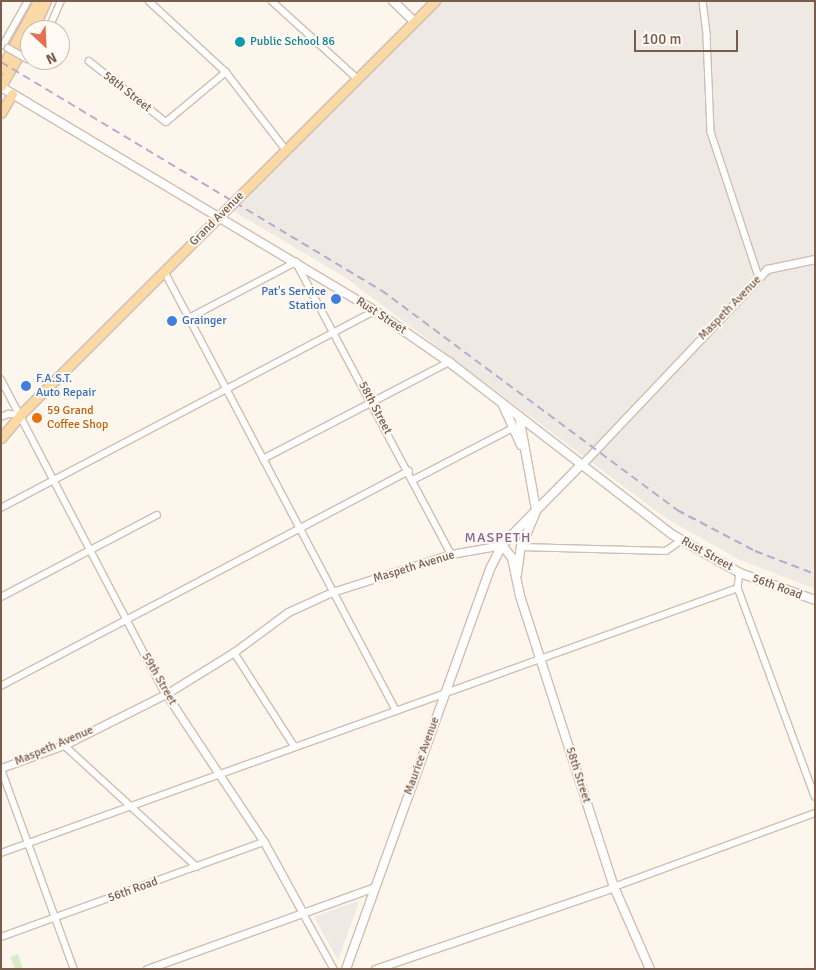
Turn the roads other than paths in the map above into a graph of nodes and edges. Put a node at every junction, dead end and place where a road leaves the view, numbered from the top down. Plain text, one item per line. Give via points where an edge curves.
1 (28, 1) edge
2 (38, 1) edge
3 (46, 1) edge
4 (60, 1) edge
5 (149, 1) edge
6 (272, 1) edge
7 (393, 1) edge
8 (435, 1) edge
9 (703, 1) edge
10 (37, 20) edge
11 (52, 20) edge
12 (415, 22) junction
13 (20, 54) edge
14 (20, 58) edge
15 (89, 61) dead end
16 (1, 70) edge
17 (226, 72) junction
18 (358, 79) junction
19 (6, 90) edge
20 (1, 113) edge
21 (286, 150) junction
22 (220, 216) junction
23 (815, 259) edge
24 (296, 262) junction
25 (165, 272) junction
26 (759, 277) junction
27 (375, 311) junction
28 (189, 318) junction
29 (334, 332) junction
30 (449, 362) junction
31 (1, 379) edge
32 (226, 389) junction
33 (372, 402) junction
34 (502, 403) junction
35 (20, 415) junction
36 (519, 416) junction
37 (1, 417) edge
38 (513, 428) junction
39 (1, 438) edge
40 (526, 456) junction
41 (264, 459) junction
42 (582, 464) junction
43 (409, 471) junction
44 (54, 480) junction
45 (413, 480) junction
46 (1, 508) edge
47 (536, 510) junction
48 (157, 515) dead end
49 (300, 529) junction
50 (682, 540) junction
51 (502, 545) junction
52 (521, 547) junction
53 (90, 550) junction
54 (451, 554) junction
55 (740, 573) junction
56 (516, 578) junction
57 (738, 588) junction
58 (332, 592) junction
59 (1, 598) edge
60 (815, 600) edge
61 (128, 621) junction
62 (234, 652) junction
63 (541, 658) junction
64 (1, 686) edge
65 (444, 693) junction
66 (166, 694) junction
67 (396, 710) junction
68 (64, 745) junction
69 (295, 746) junction
70 (1, 768) edge
71 (219, 774) junction
72 (815, 796) edge
73 (130, 806) junction
74 (815, 813) edge
75 (264, 842) junction
76 (28, 843) junction
77 (1, 853) edge
78 (197, 867) junction
79 (375, 887) junction
80 (614, 887) junction
81 (303, 913) junction
82 (55, 918) junction
83 (1, 937) edge
84 (74, 969) edge
85 (147, 969) edge
86 (334, 969) edge
87 (346, 969) edge
88 (375, 969) edge
89 (650, 969) edge

1 - 13 street, bridge via 3,45
2 - 16 main road
3 - 10 main road
4 - 11 street
5 - 17 street
6 - 18 street
7 - 12 main road
8 - 12 main road, Grand Avenue
9 - 26 street via 708,36 711,132
12 - 18 main road, Grand Avenue
14 - 19 main road
15 - 17 street, 58th Street via 166,122
17 - 21 street
18 - 21 main road, Grand Avenue
19 - 20 main road
19 - 22 main road, Rust Street
21 - 22 main road, Grand Avenue
22 - 24 main road, Rust Street
22 - 25 main road, Grand Avenue
23 - 26 street, Maspeth Avenue via 778,265
24 - 27 main road, Rust Street
24 - 28 street
24 - 29 street, 58th Street
25 - 28 street
25 - 35 main road, Grand Avenue
26 - 42 street, Maspeth Avenue
27 - 29 street
27 - 30 main road, Rust Street
28 - 32 street
29 - 32 street
29 - 33 street, 58th Street
30 - 33 street
30 - 34 main road, Rust Street
31 - 35 street, 59th Street
32 - 41 street
32 - 44 street
33 - 41 street
33 - 43 street, 58th Street
34 - 36 main road, Rust Street
34 - 38 main road
35 - 37 street
35 - 39 main road, Grand Avenue
35 - 44 street, 59th Street
36 - 40 main road
36 - 42 main road, Rust Street
38 - 40 main road
38 - 45 street
40 - 47 main road
41 - 49 street
42 - 47 main road, Maspeth Avenue
42 - 50 main road, Rust Street
43 - 45 street, 58th Street
43 - 49 street
44 - 46 street
44 - 53 street, 59th Street
45 - 54 street, 58th Street
47 - 51 main road, Maspeth Avenue
47 - 52 main road, 58th Street
48 - 53 street
49 - 58 street
49 - 61 street
50 - 52 street via 666,551
50 - 55 main road, Rust Street
51 - 54 street, Maspeth Avenue
51 - 56 main road, 58th Street via 512,558
51 - 65 main road, Maurice Avenue
52 - 56 main road, 58th Street
53 - 59 street
53 - 61 street, 59th Street
54 - 58 street, Maspeth Avenue
55 - 57 street
55 - 60 main road, 56th Road
56 - 63 main road, 58th Street
57 - 63 street
57 - 72 street
58 - 62 street, Maspeth Avenue via 288,612
58 - 67 street
61 - 64 street
61 - 66 street, 59th Street
62 - 66 street, Maspeth Avenue
62 - 69 street
63 - 65 street
63 - 80 main road, 58th Street
65 - 67 street
65 - 79 main road, Maurice Avenue
66 - 68 street, Maspeth Avenue
66 - 71 street, 59th Street
67 - 69 street
68 - 70 street, Maspeth Avenue
68 - 73 street
69 - 71 street
70 - 76 street
71 - 73 street
71 - 75 street, 59th Street
73 - 76 street
73 - 78 street
74 - 80 street
75 - 78 street, 56th Road
75 - 81 street, 59th Street
76 - 77 street
76 - 82 street
78 - 82 street, 56th Road
79 - 81 street
79 - 87 main road, Maurice Avenue
80 - 88 street
80 - 89 main road, 58th Street
81 - 85 street
81 - 86 street, 59th Street
82 - 83 street, 56th Road
82 - 84 street

